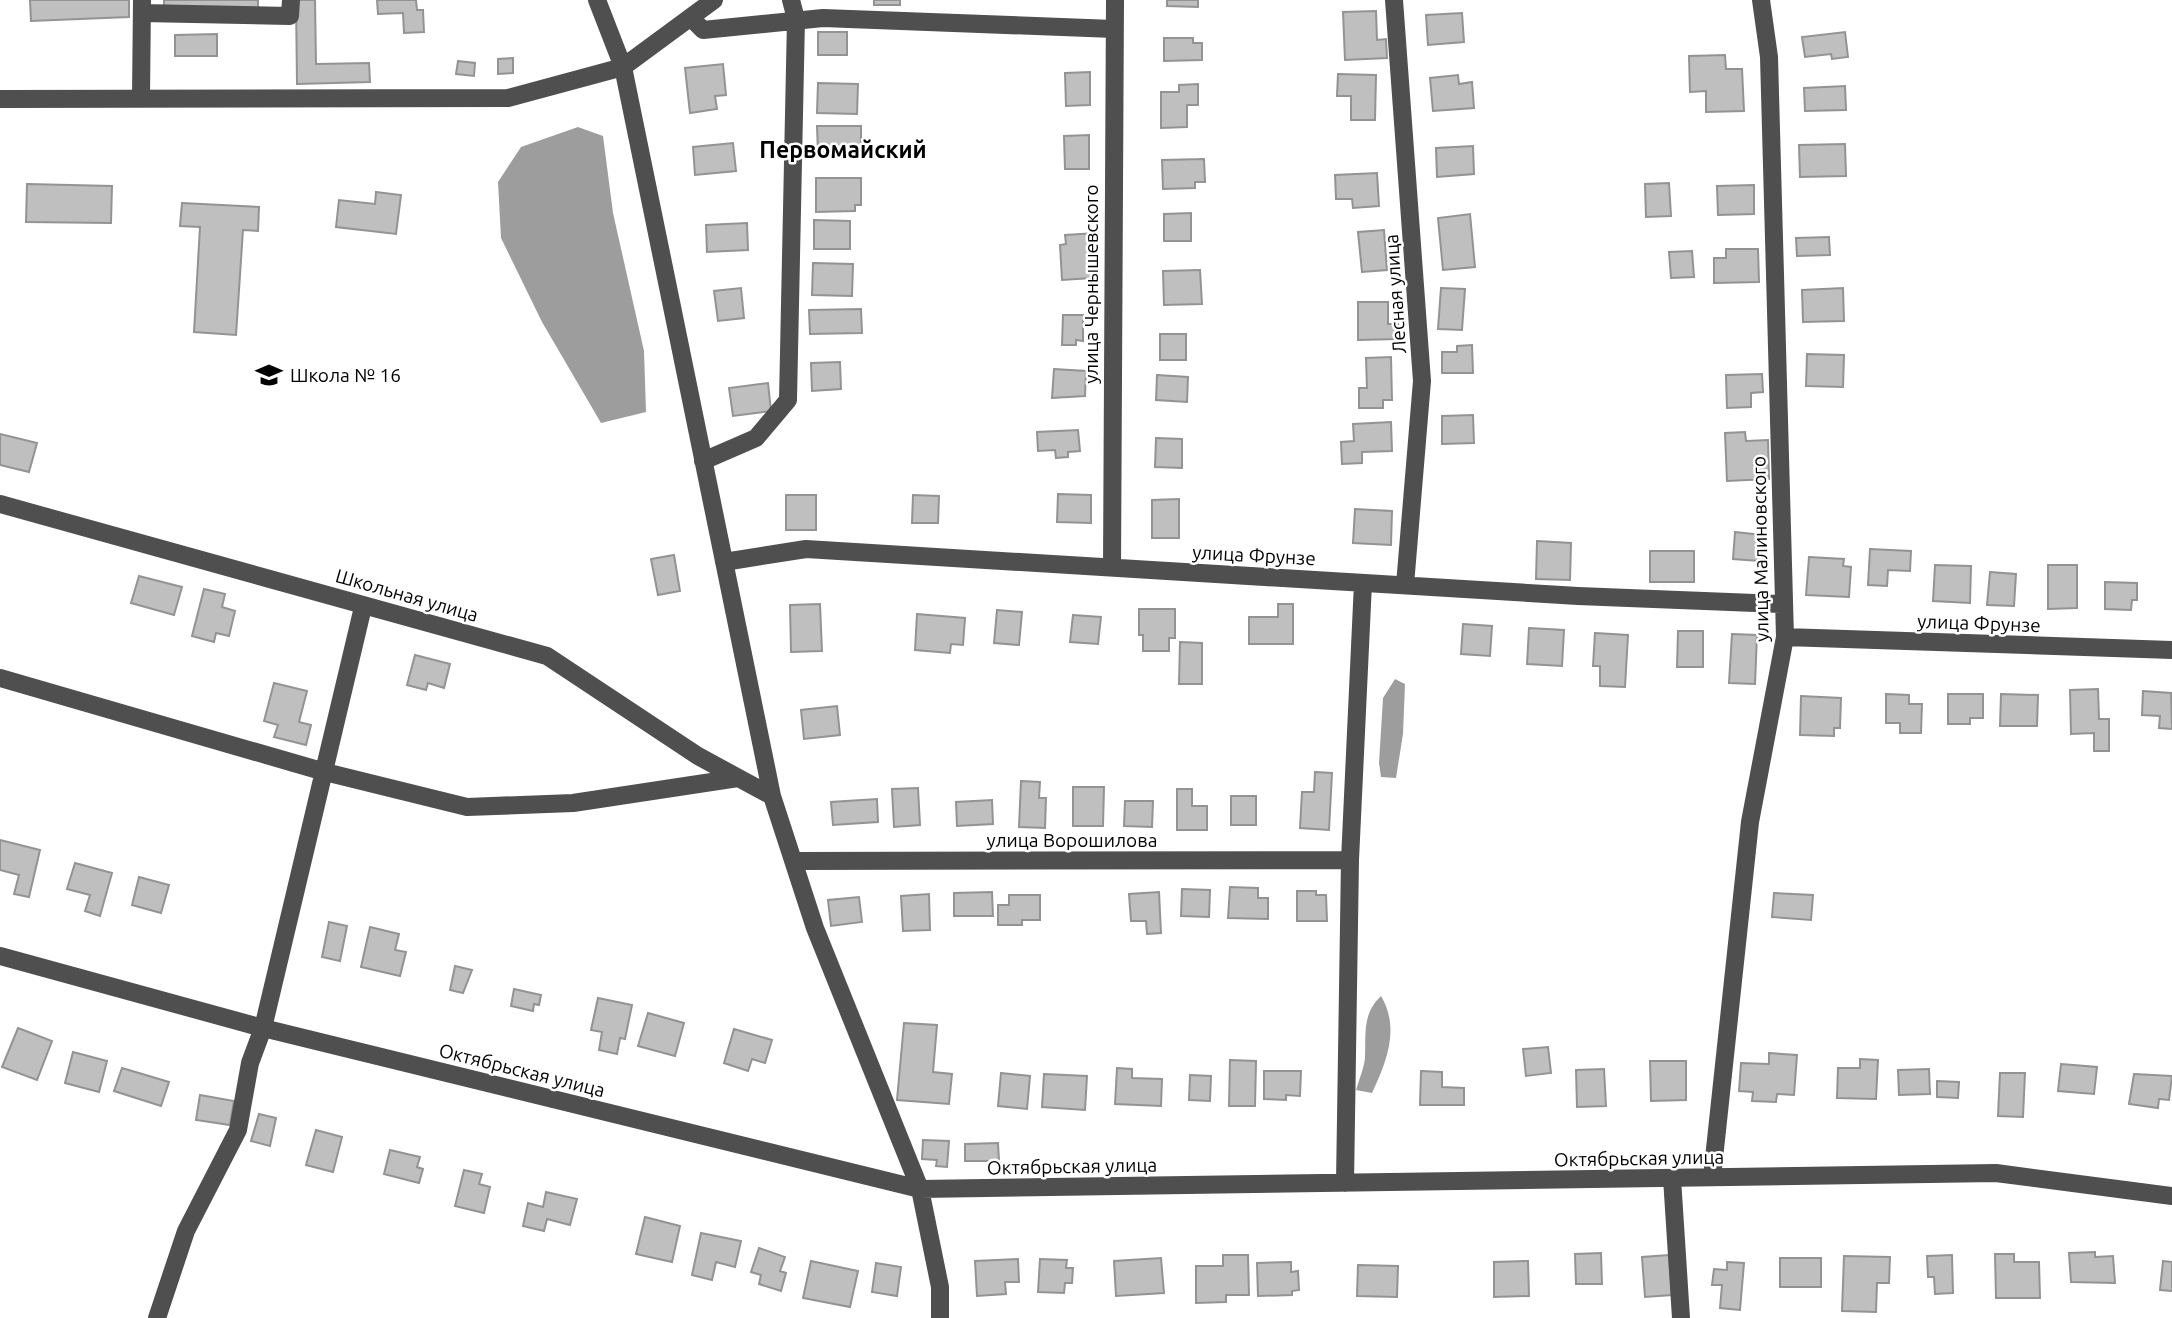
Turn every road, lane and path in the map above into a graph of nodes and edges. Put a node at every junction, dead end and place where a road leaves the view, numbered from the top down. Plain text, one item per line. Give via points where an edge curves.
1 (291, 0) edge
2 (597, 0) edge
3 (714, 0) edge
4 (792, 0) edge
5 (1115, 0) edge
6 (1394, 0) edge
7 (1761, 0) edge
8 (142, 6) edge
9 (692, 19) junction
10 (796, 19) junction
11 (1114, 29) junction
12 (624, 67) junction
13 (141, 97) junction
14 (0, 99) edge
15 (704, 461) junction
16 (0, 504) edge
17 (724, 562) junction
18 (1112, 567) junction
19 (1363, 583) junction
20 (1405, 585) junction
21 (1782, 604) junction
22 (363, 607) junction
23 (1785, 637) junction
24 (2172, 650) edge
25 (0, 678) edge
26 (325, 772) junction
27 (738, 778) junction
28 (772, 796) junction
29 (1350, 860) junction
30 (794, 861) junction
31 (0, 956) edge
32 (263, 1028) junction
33 (1712, 1177) junction
34 (1672, 1178) junction
35 (1345, 1183) junction
36 (920, 1189) junction
37 (2172, 1196) edge
38 (157, 1318) edge
39 (940, 1318) edge
40 (1681, 1318) edge

1 - 8 street via 290,16
2 - 12 street
3 - 9 street
4 - 10 street
5 - 11 street, улица Чернышевского
6 - 20 street, Лесная улица via 1422,381
7 - 21 street, улица Малиновского via 1769,57
8 - 13 street
9 - 10 street via 702,30
9 - 12 street
10 - 11 street
10 - 15 street via 788,400 756,438
11 - 18 street, улица Чернышевского
12 - 13 street via 508,98
12 - 15 street
13 - 14 street
15 - 17 street
16 - 22 street, Школьная улица via 289,582
17 - 18 street, улица Фрунзе via 806,549
17 - 28 street
18 - 19 street, улица Фрунзе
19 - 20 street, улица Фрунзе
19 - 29 street
20 - 21 street, улица Фрунзе
21 - 23 street, улица Малиновского
22 - 26 street
22 - 27 street, Школьная улица via 547,656
23 - 24 street, улица Фрунзе
23 - 33 street, улица Малиновского via 1750,822
25 - 26 street
26 - 27 street via 467,807 573,803
26 - 32 street
27 - 28 street, Школьная улица
28 - 30 street
29 - 30 street, улица Ворошилова
29 - 35 street
30 - 36 street via 815,928
31 - 32 street, Октябрьская улица
32 - 36 street, Октябрьская улица
32 - 38 street via 250,1063 238,1130 186,1231
33 - 34 street, Октябрьская улица
33 - 37 street, Октябрьская улица via 1996,1173
34 - 35 street, Октябрьская улица
34 - 40 street
35 - 36 street, Октябрьская улица
36 - 39 street via 940,1287

